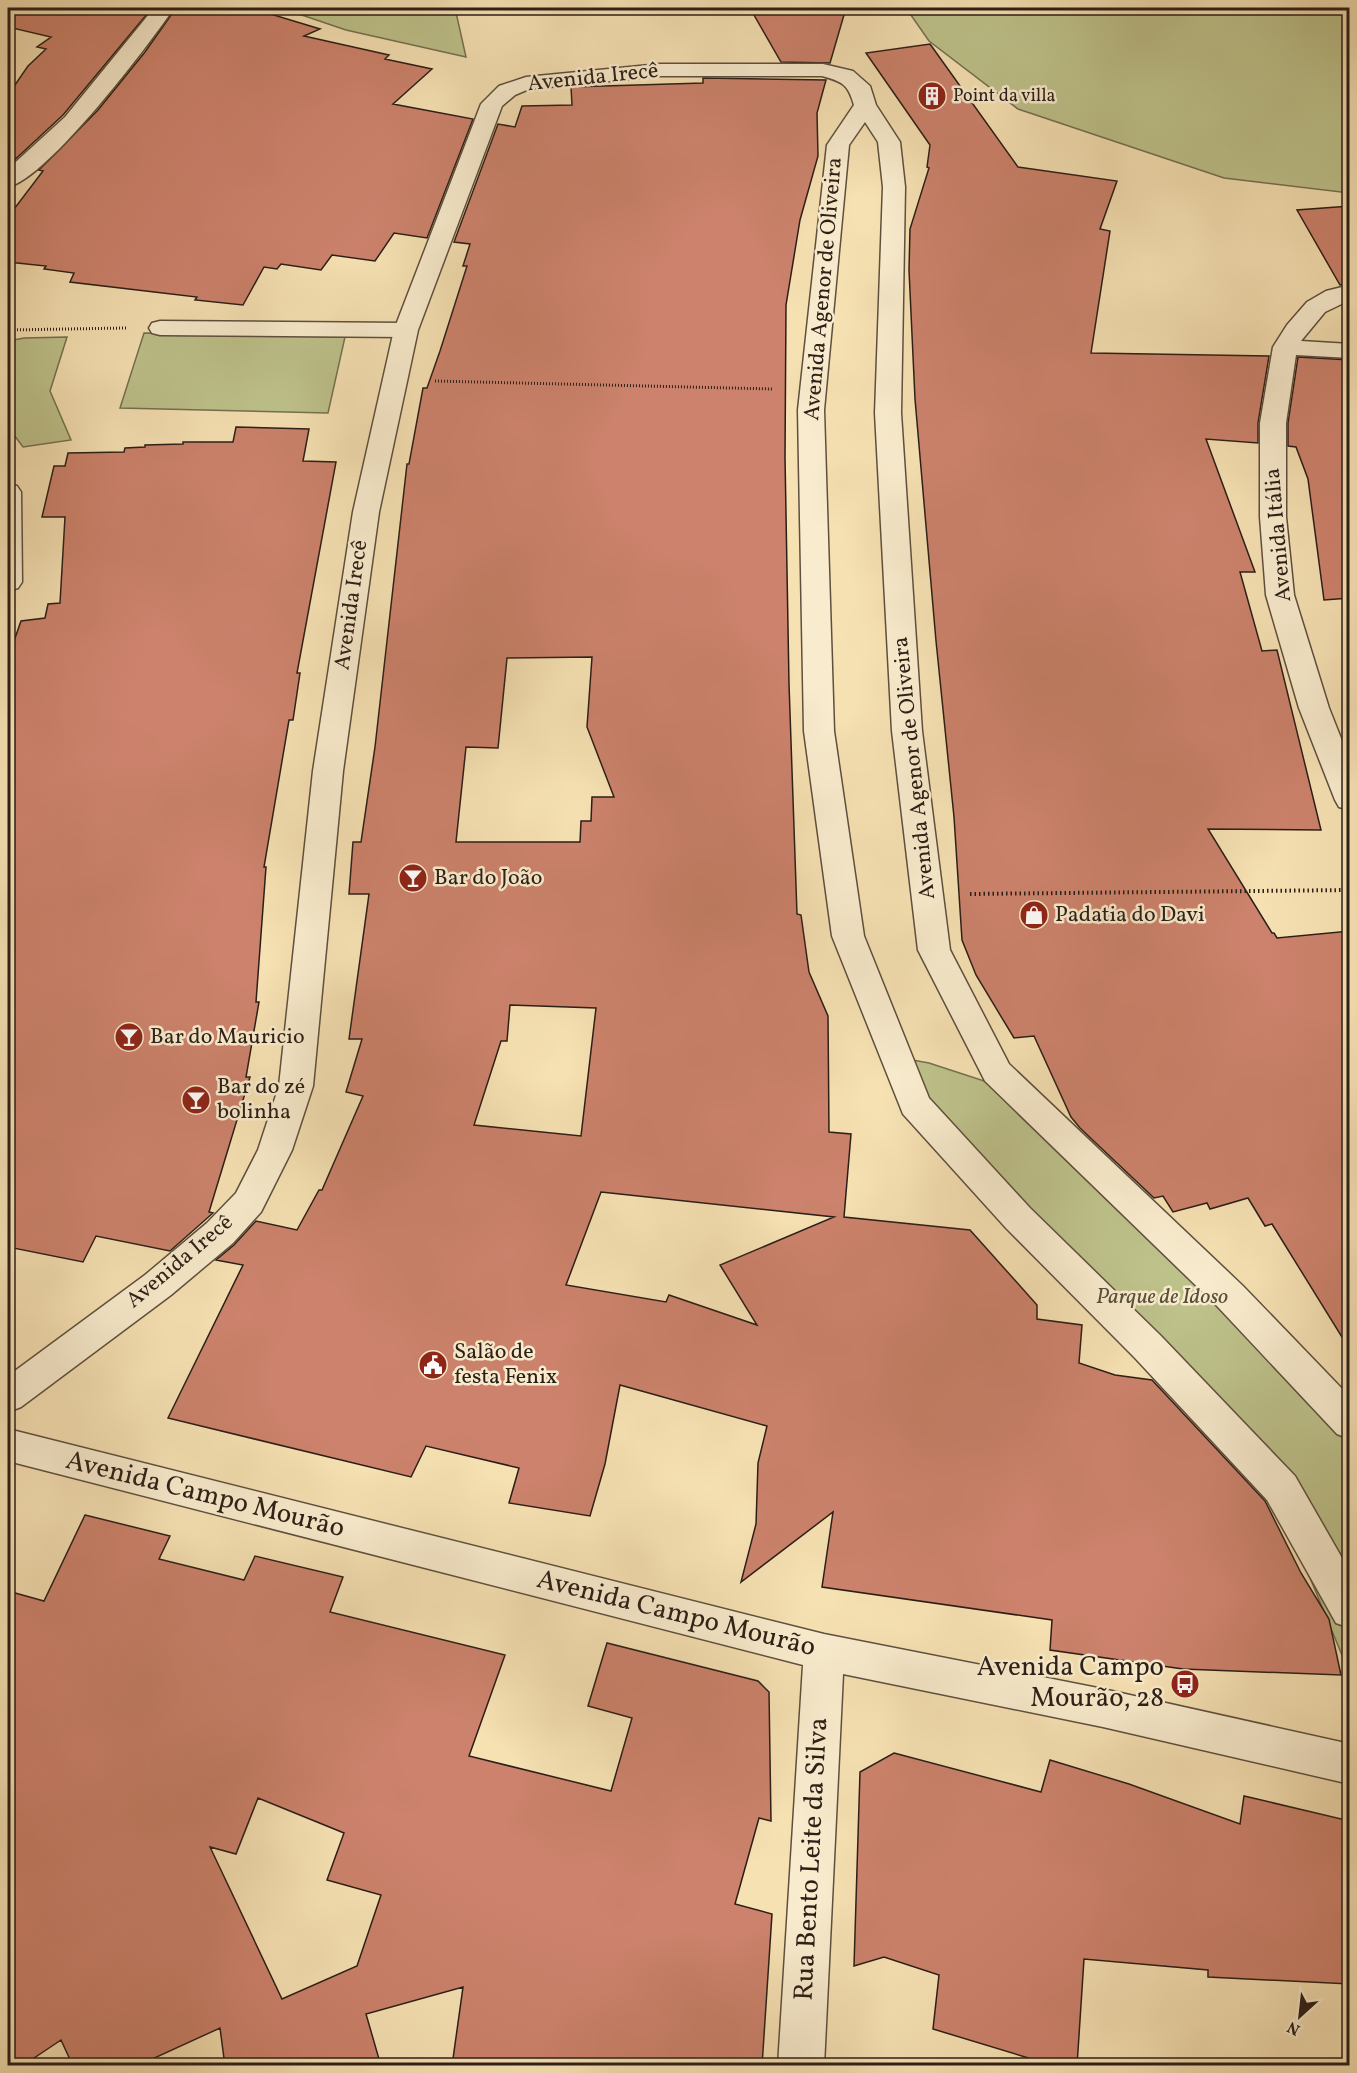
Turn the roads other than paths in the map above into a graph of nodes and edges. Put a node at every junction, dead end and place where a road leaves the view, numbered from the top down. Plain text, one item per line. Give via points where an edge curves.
1 (164, 8) edge
2 (865, 105) junction
3 (8, 180) edge
4 (1350, 292) edge
5 (160, 328) road end
6 (406, 330) junction
7 (1285, 347) junction
8 (1350, 351) edge
9 (8, 492) edge
10 (8, 582) edge
11 (1350, 800) edge
12 (8, 1396) edge
13 (1350, 1423) edge
14 (8, 1446) edge
15 (1350, 1610) edge
16 (824, 1652) junction
17 (1350, 1764) edge
18 (801, 2066) edge

1 - 3 street via 74,121
2 - 6 street, Avenida Irecê via 859,86 845,76 823,70 660,70 511,87 492,104
2 - 13 street, Avenida Agenor de Oliveira via 889,142 894,187 888,412 907,731 934,950 997,1072 1230,1296
2 - 15 street, Avenida Agenor de Oliveira via 838,145 811,410 819,731 848,936 915,1105 1018,1218 1148,1347 1281,1488
4 - 7 street, Avenida Itália via 1316,307
5 - 6 lane
6 - 12 street, Avenida Irecê via 366,512 328,771 296,1086 275,1150 249,1202 220,1233 158,1285
7 - 8 street
7 - 11 street, Avenida Itália via 1273,423 1273,517 1280,595 1314,708
9 - 10 street
14 - 16 street, Avenida Campo Mourão
16 - 17 street, Avenida Campo Mourão via 1103,1708
16 - 18 street, Rua Bento Leite da Silva

